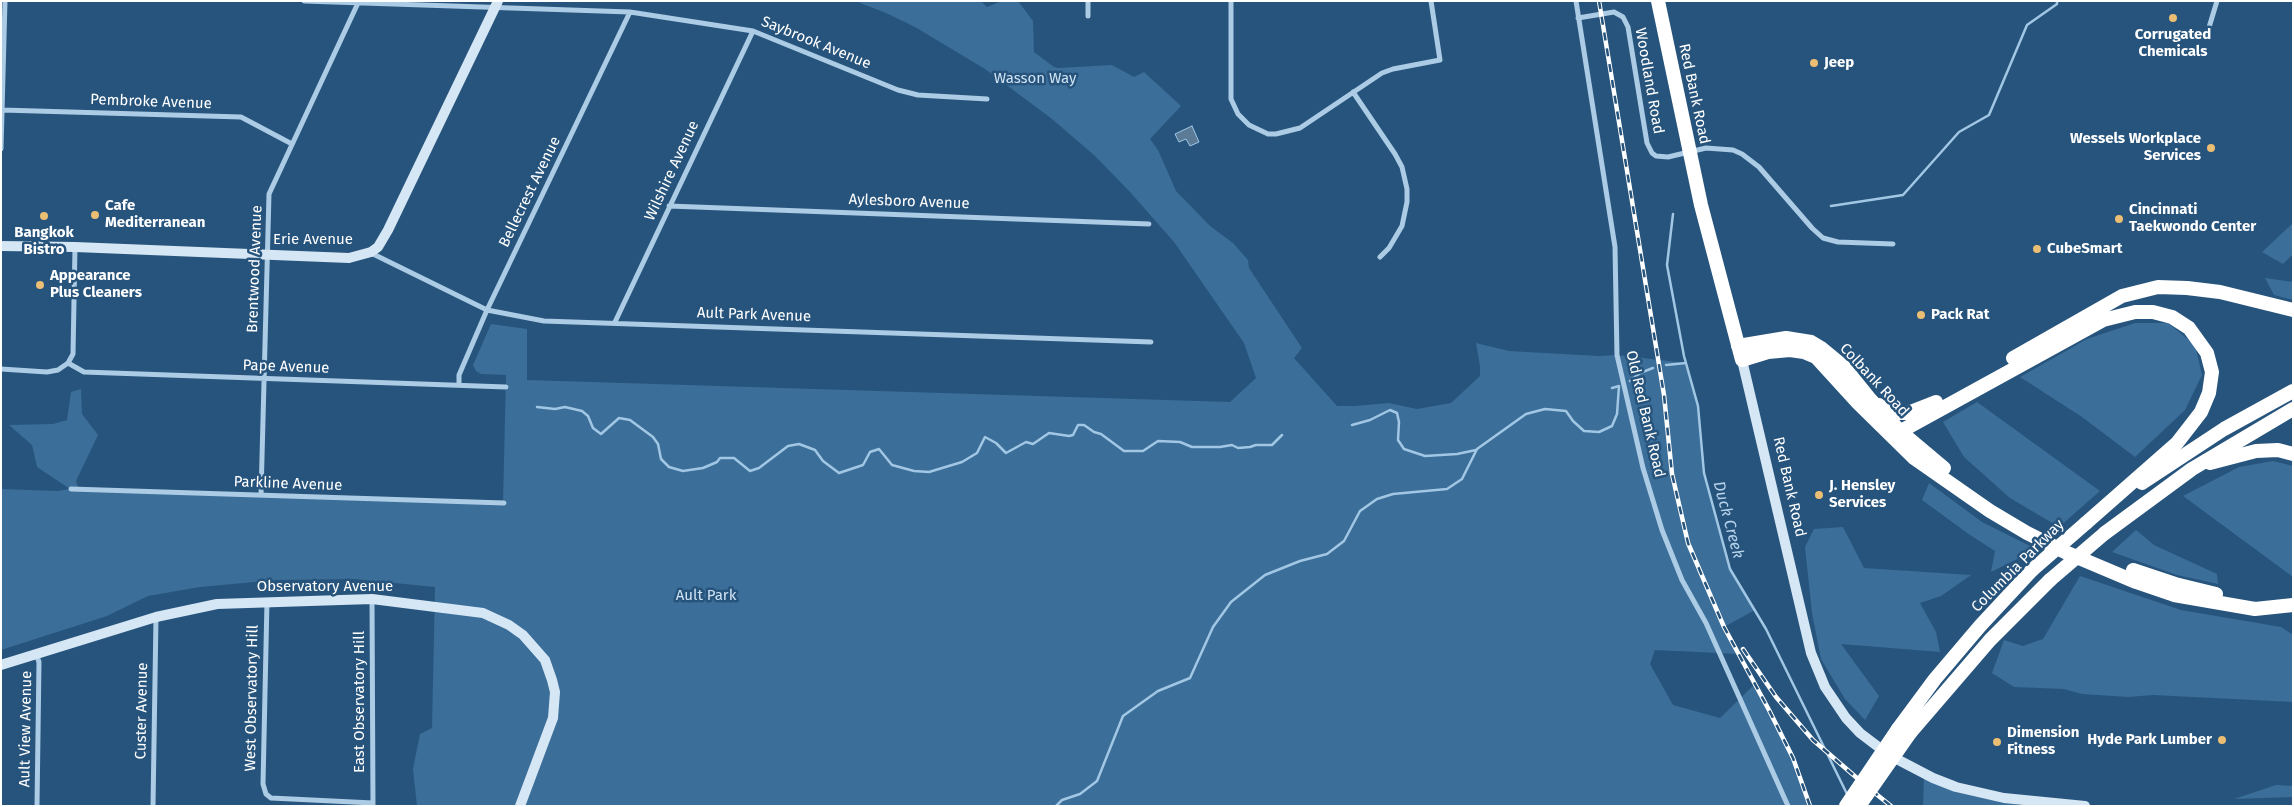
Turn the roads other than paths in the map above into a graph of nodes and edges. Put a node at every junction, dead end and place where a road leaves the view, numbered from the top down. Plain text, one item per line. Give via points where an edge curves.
1 (5, 1) edge
2 (304, 1) edge
3 (1088, 1) edge
4 (1231, 1) edge
5 (1431, 1) edge
6 (1576, 1) edge
7 (1658, 1) edge
8 (2217, 1) edge
9 (358, 3) junction
10 (496, 4) edge
11 (630, 12) junction
12 (1088, 16) dead end
13 (1578, 18) junction
14 (753, 31) junction
15 (2207, 34) dead end
16 (1353, 92) junction
17 (987, 100) dead end
18 (2, 110) edge
19 (292, 144) junction
20 (1, 149) edge
21 (1689, 151) junction
22 (669, 206) junction
23 (1149, 224) dead end
24 (1893, 244) dead end
25 (1, 246) edge
26 (75, 247) junction
27 (371, 252) junction
28 (267, 255) junction
29 (1380, 257) dead end
30 (487, 310) junction
31 (2293, 310) edge
32 (615, 322) junction
33 (1151, 342) dead end
34 (1738, 346) junction
35 (1742, 360) junction
36 (68, 363) junction
37 (1, 369) edge
38 (264, 379) junction
39 (458, 385) junction
40 (506, 387) dead end
41 (2293, 390) edge
42 (1868, 398) junction
43 (2293, 409) edge
44 (1896, 434) junction
45 (2293, 454) edge
46 (2192, 469) junction
47 (71, 489) dead end
48 (261, 495) junction
49 (504, 504) dead end
50 (2086, 523) junction
51 (2293, 595) edge
52 (372, 599) junction
53 (267, 601) junction
54 (2293, 605) edge
55 (156, 617) junction
56 (36, 653) junction
57 (1, 664) edge
58 (1726, 670) junction
59 (1720, 672) dead end
60 (1904, 731) junction
61 (373, 805) edge
62 (37, 806) edge
63 (154, 806) edge
64 (520, 806) edge
65 (1788, 806) edge
66 (1846, 806) edge
67 (1859, 806) edge
68 (2085, 806) edge

1 - 18 street
2 - 9 street, Saybrook Avenue
3 - 12 street
4 - 16 street via 1230,91 1234,107 1249,126 1268,134 1292,132
5 - 16 street via 1440,60 1394,69
6 - 13 street, Old Red Bank Road
7 - 21 highway, Red Bank Road
8 - 15 street
9 - 10 street, Saybrook Avenue
9 - 19 street, Brentwood Avenue
10 - 11 street, Saybrook Avenue
10 - 27 street, Erie Avenue via 388,230
11 - 14 street, Saybrook Avenue
11 - 30 street, Bellecrest Avenue
13 - 21 street, Woodland Road via 1608,12 1623,17 1628,27 1649,149 1662,158
13 - 58 street, Old Red Bank Road via 1615,247 1617,355 1643,468 1662,530 1682,580 1706,623
14 - 17 street, Saybrook Avenue via 898,90 938,98
14 - 22 street, Wilshire Avenue
16 - 29 street via 1402,166 1407,190 1402,226
18 - 19 street, Pembroke Avenue via 241,118
18 - 20 street
19 - 28 street, Brentwood Avenue via 269,194
21 - 24 street, Woodland Road via 1716,148 1742,154 1766,174 1823,238 1838,242
21 - 34 highway, Red Bank Road
22 - 23 street, Aylesboro Avenue
22 - 32 street, Wilshire Avenue
25 - 26 street, Erie Avenue
26 - 28 street, Erie Avenue
26 - 36 street via 73,354
27 - 28 street, Erie Avenue via 349,258
27 - 30 street, Ault Park Avenue
28 - 38 street, Brentwood Avenue
30 - 32 street, Ault Park Avenue via 544,321
30 - 39 street, Bellecrest Avenue via 459,375
31 - 42 highway via 2220,292 2158,287 2122,296 1923,408 1894,413
32 - 33 street, Ault Park Avenue
34 - 35 highway, Red Bank Road
34 - 42 highway, Colbank Road via 1786,338 1811,342 1831,355
35 - 44 highway, Colbank Road via 1768,352 1804,352 1816,358
35 - 68 street, Red Bank Road via 1811,653 1825,688 1846,718 1889,755 1949,784 2004,798
36 - 37 street via 58,370 40,372
36 - 38 street, Pape Avenue via 84,372
38 - 39 street, Pape Avenue
38 - 48 street, Brentwood Avenue
39 - 40 street, Pape Avenue
41 - 50 highway, Columbia Parkway via 2189,451
42 - 44 highway, Colbank Road
43 - 46 highway, Columbia Parkway
44 - 50 highway via 2102,320 2135,312 2172,317 2189,328 2207,353 2212,372 2201,412 2176,443
44 - 51 highway via 1970,487 2072,548 2167,582 2227,597 2270,600
44 - 54 highway via 1929,468 1990,511 2027,533 2098,566 2174,595 2255,609
45 - 46 highway via 2278,450 2256,452
46 - 60 highway, Columbia Parkway, bridge via 2105,533 2050,580
47 - 48 street, Parkline Avenue
48 - 49 street, Parkline Avenue
50 - 60 highway, Columbia Parkway, bridge via 2032,570 1980,626 1935,679
52 - 53 street, Observatory Avenue
52 - 61 street, East Observatory Hill
52 - 64 street, Observatory Avenue via 483,613 523,635 545,660 554,692 553,718
53 - 55 street, Observatory Avenue via 217,604
53 - 61 street, West Observatory Hill via 263,784 266,794 271,798
55 - 56 street, Observatory Avenue
55 - 63 street, Custer Avenue
56 - 57 street, Observatory Avenue
56 - 62 street, Ault View Avenue via 39,662
58 - 59 street
58 - 65 street, Old Red Bank Road
60 - 66 highway, Columbia Parkway, bridge via 1866,773
60 - 67 highway, Columbia Parkway, bridge

